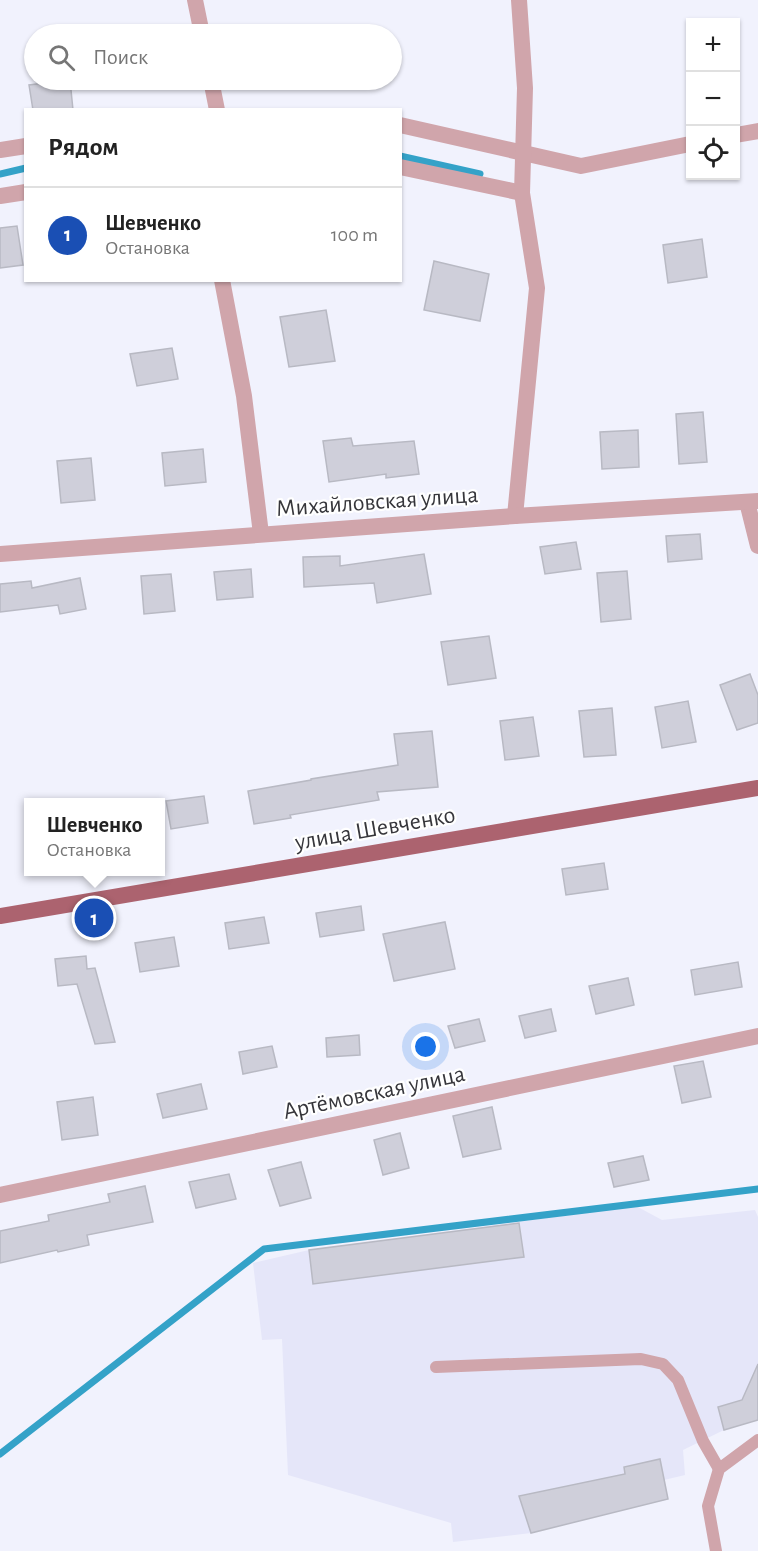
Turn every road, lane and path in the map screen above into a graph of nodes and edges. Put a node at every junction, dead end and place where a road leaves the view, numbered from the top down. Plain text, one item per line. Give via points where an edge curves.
1 (195, 0) edge
2 (519, 0) edge
3 (200, 24) edge
4 (213, 90) edge
5 (217, 108) edge
6 (402, 125) edge
7 (758, 131) edge
8 (740, 134) edge
9 (686, 145) edge
10 (24, 146) edge
11 (0, 150) edge
12 (522, 151) junction
13 (402, 167) edge
14 (24, 192) edge
15 (522, 193) junction
16 (0, 196) edge
17 (222, 282) edge
18 (753, 502) edge
19 (515, 516) junction
20 (261, 534) junction
21 (758, 546) edge
22 (0, 554) edge
23 (758, 788) edge
24 (0, 916) edge
25 (758, 1036) edge
26 (0, 1195) edge
27 (436, 1367) dead end
28 (758, 1440) edge
29 (718, 1469) junction
30 (716, 1551) edge

1 - 3 street
2 - 12 street via 525,88
4 - 5 street
6 - 12 street
7 - 8 street
9 - 12 street via 581,166
10 - 11 street
12 - 15 street
13 - 15 street
14 - 16 street
15 - 19 street via 537,288
17 - 20 street via 244,396
18 - 19 street, Михайловская улица
18 - 21 street
19 - 20 street, Михайловская улица
20 - 22 street, Михайловская улица
23 - 24 main road, улица Шевченко
25 - 26 street, Артёмовская улица
27 - 29 lane via 641,1359 663,1364 678,1380
28 - 29 lane
29 - 30 lane via 708,1506

